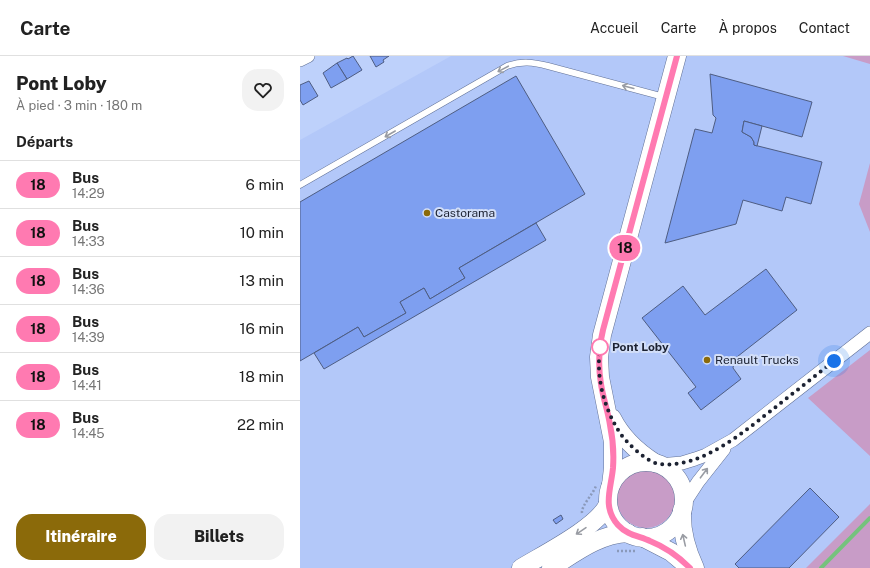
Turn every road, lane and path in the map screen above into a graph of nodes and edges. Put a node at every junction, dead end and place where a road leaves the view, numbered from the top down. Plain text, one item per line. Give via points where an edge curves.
1 (308, 56) edge
2 (677, 56) edge
3 (300, 60) edge
4 (666, 97) junction
5 (300, 185) edge
6 (870, 333) edge
7 (606, 407) junction
8 (733, 440) junction
9 (657, 464) junction
10 (611, 485) junction
11 (608, 504) junction
12 (682, 507) junction
13 (635, 535) junction
14 (521, 568) edge
15 (551, 568) edge
16 (690, 568) edge
17 (695, 568) edge

1 - 3 street
2 - 4 main road
4 -> 5 lane via 548,66 529,62 518,63 507,66
4 - 7 main road via 602,335 599,370
6 - 8 street
7 - 9 main road via 627,442
7 - 10 main road via 613,442
8 - 9 street via 695,459 682,463
12 -> 8 street via 710,465
9 - 10 main road via 643,462 629,466 617,474
9 - 12 main road via 672,472 679,482 683,493
10 - 11 main road
11 - 13 main road via 610,513 620,527
11 -> 14 main road via 602,515 589,526
12 - 13 main road via 677,521 667,531 654,536
17 -> 12 main road via 685,542
13 - 15 main road via 611,535 602,538
13 - 16 main road via 670,552

